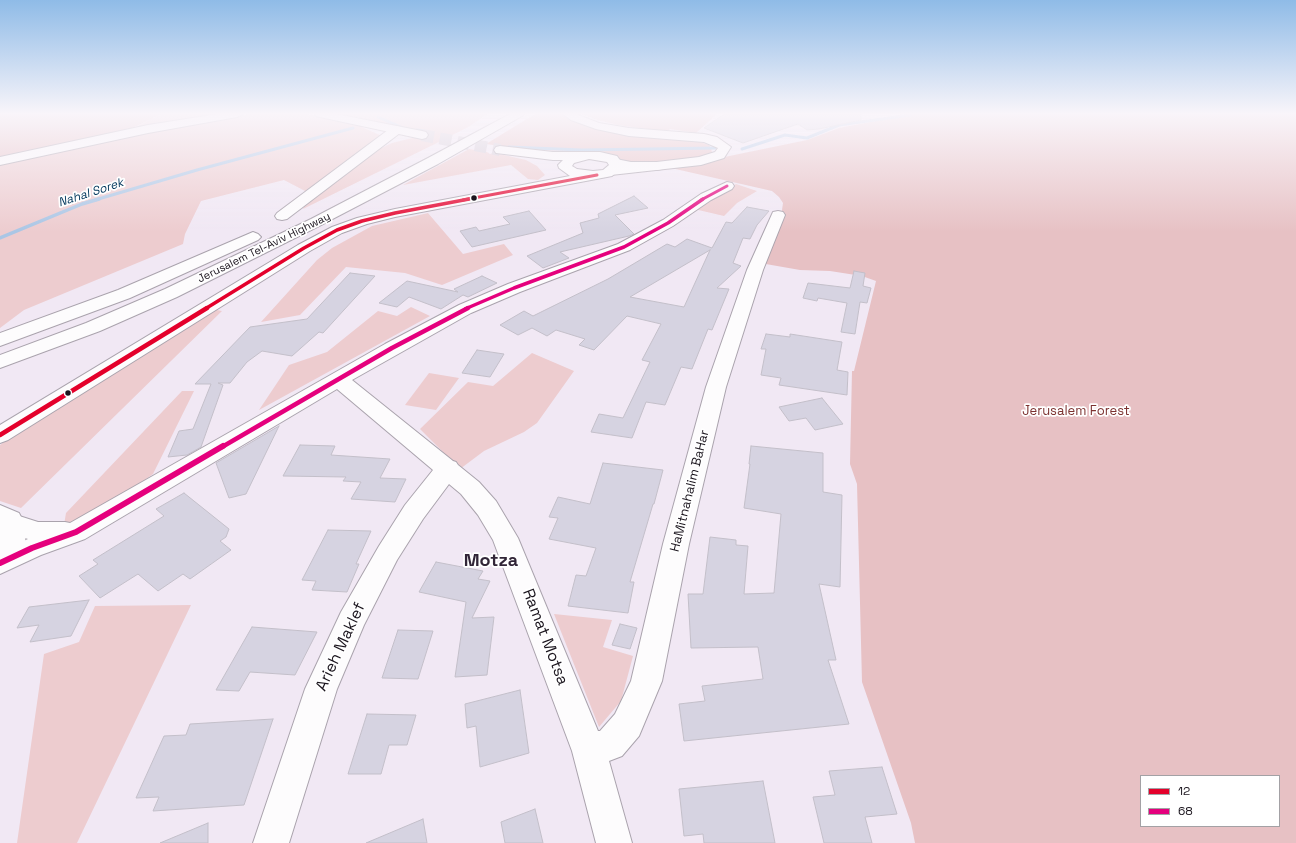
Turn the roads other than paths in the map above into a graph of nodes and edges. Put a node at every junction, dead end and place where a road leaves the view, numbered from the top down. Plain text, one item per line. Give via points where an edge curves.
1 (35, 153) edge
2 (365, 153) edge
3 (423, 153) tunnel mouth
4 (448, 153) edge
5 (520, 153) tunnel mouth
6 (721, 153) edge
7 (524, 154) junction
8 (585, 156) junction
9 (0, 161) edge
10 (565, 167) junction
11 (614, 167) junction
12 (597, 175) junction
13 (358, 186) dead end
14 (727, 186) dead end
15 (534, 188) junction
16 (315, 208) dead end
17 (778, 215) dead end
18 (282, 216) dead end
19 (0, 340) edge
20 (0, 362) edge
21 (338, 380) junction
22 (0, 435) edge
23 (448, 468) junction
24 (7, 519) edge
25 (98, 520) junction
26 (0, 557) edge
27 (0, 563) edge
28 (589, 751) junction
29 (271, 843) edge
30 (614, 843) edge

1 - 9 main road
2 - 18 main road
3 - 13 main road
4 - 20 main road, Jerusalem Tel-Aviv Highway via 171,293 120,316
5 - 7 main road
6 - 11 main road via 701,161 675,165
7 - 8 main road
7 - 10 main road via 551,160
8 - 10 main road via 569,160
8 - 11 main road via 606,157
10 - 12 main road via 577,174
10 - 15 main road via 566,173 561,179
11 - 12 main road
12 - 15 main road
14 - 21 main road via 624,248 514,288 465,309
15 - 22 main road via 395,213 362,221 334,232
16 - 19 main road, Jerusalem Tel-Aviv Highway via 159,280
17 - 28 main road, HaMitnahalim BaHar via 755,270 716,387 676,544 646,681 627,725 610,744
21 - 23 main road, Ramat Motsa
21 - 25 main road
23 - 28 main road, Ramat Motsa via 470,488 505,538
23 - 29 main road, Arieh Maklef via 388,553 350,621 321,689
24 - 25 main road via 38,532 53,533 77,529
24 - 26 main road via 14,535
25 - 27 main road via 76,532
28 - 30 main road, Ramat Motsa

